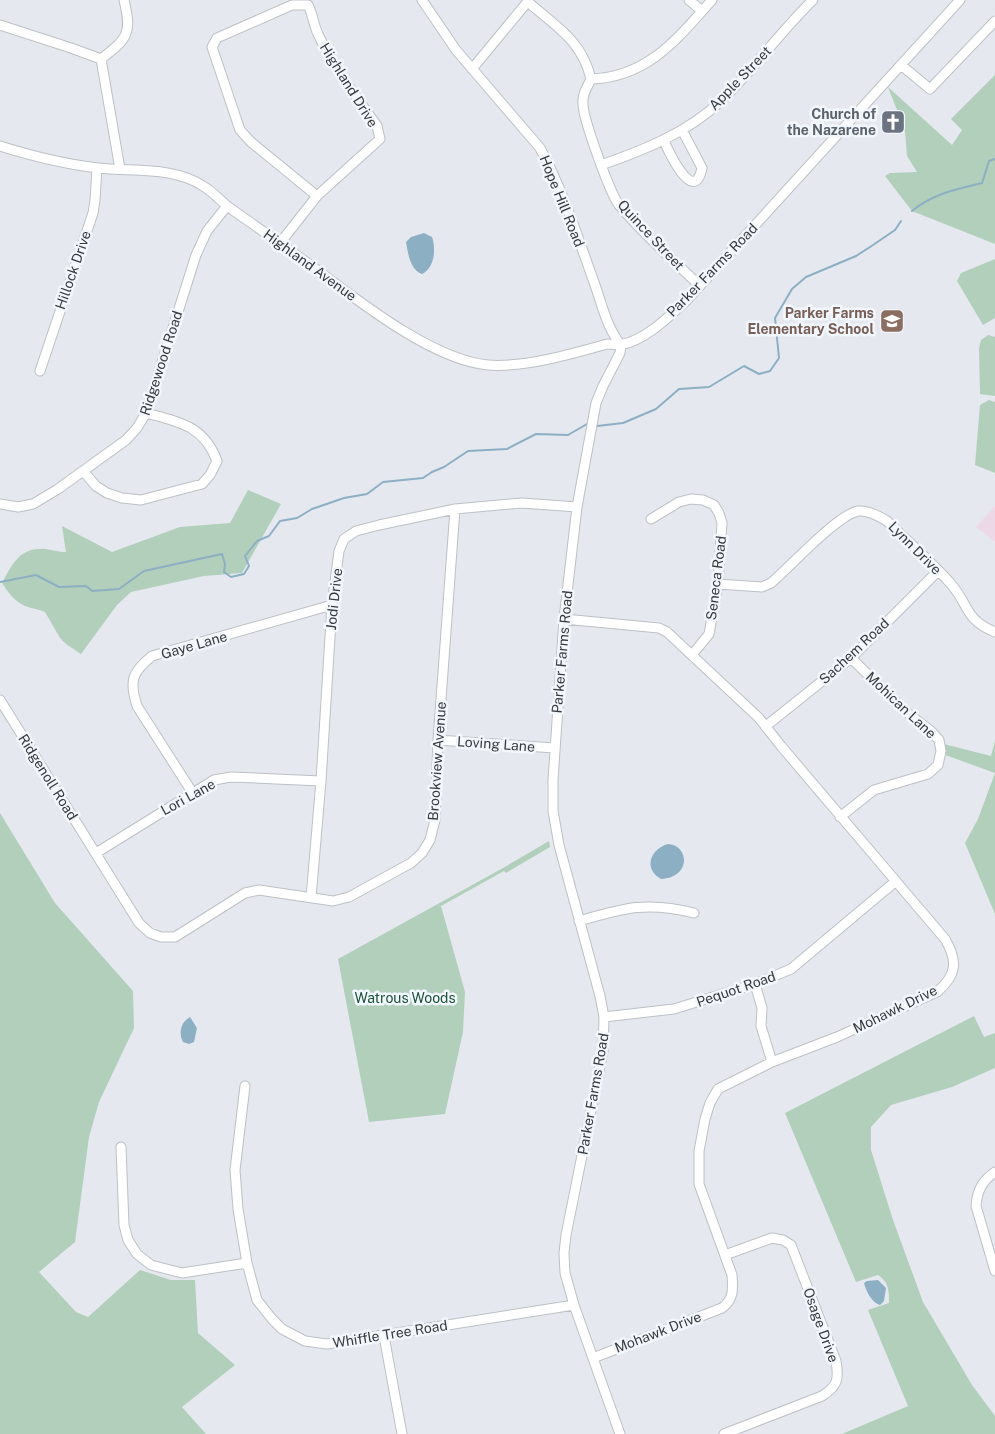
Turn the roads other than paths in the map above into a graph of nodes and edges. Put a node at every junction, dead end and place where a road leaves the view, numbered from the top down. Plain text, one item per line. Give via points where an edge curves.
1 (124, 0) edge
2 (422, 0) edge
3 (689, 0) edge
4 (712, 0) edge
5 (813, 0) edge
6 (960, 0) edge
7 (529, 1) edge
8 (702, 11) junction
9 (995, 21) edge
10 (0, 25) edge
11 (101, 59) junction
12 (901, 65) junction
13 (472, 69) junction
14 (591, 80) junction
15 (682, 130) junction
16 (664, 141) junction
17 (0, 146) edge
18 (601, 165) junction
19 (97, 168) junction
20 (120, 169) junction
21 (317, 196) junction
22 (227, 206) junction
23 (280, 243) junction
24 (700, 286) junction
25 (621, 345) junction
26 (40, 371) dead end
27 (146, 413) junction
28 (83, 471) junction
29 (0, 504) edge
30 (576, 507) junction
31 (455, 509) junction
32 (651, 519) dead end
33 (938, 571) junction
34 (718, 584) junction
35 (332, 605) junction
36 (564, 619) junction
37 (995, 632) edge
38 (692, 655) junction
39 (850, 658) junction
40 (0, 700) edge
41 (766, 726) junction
42 (438, 740) junction
43 (554, 748) junction
44 (321, 781) junction
45 (192, 792) junction
46 (840, 817) junction
47 (96, 853) junction
48 (896, 882) junction
49 (312, 898) junction
50 (694, 913) dead end
51 (579, 921) junction
52 (755, 984) junction
53 (604, 1017) junction
54 (772, 1062) junction
55 (245, 1086) dead end
56 (121, 1147) dead end
57 (995, 1172) edge
58 (725, 1255) junction
59 (248, 1263) junction
60 (995, 1271) edge
61 (574, 1305) junction
62 (384, 1336) junction
63 (593, 1358) junction
64 (402, 1434) edge
65 (620, 1434) edge
66 (724, 1434) edge

1 - 11 street via 129,20 128,34
2 - 13 street, Hope Hill Road
3 - 8 street
4 - 8 street
5 - 15 street, Apple Street via 720,102
6 - 12 street, Parker Farms Road
7 - 13 street
7 - 14 street via 572,39 587,62
8 - 14 street via 673,44 653,60 606,79
9 - 12 street via 930,89
10 - 11 street
11 - 20 street
12 - 24 street, Parker Farms Road
13 - 25 street, Hope Hill Road via 534,140 548,162 610,327
14 - 18 street, Quince Street via 583,95 582,106
15 - 16 street, Apple Street
15 - 16 street via 702,168 697,178 687,179 681,174
16 - 18 street, Apple Street
17 - 19 street, Highland Avenue via 39,158
18 - 24 street, Quince Street via 617,203
19 - 20 street, Highland Avenue
19 - 26 street, Hillock Drive via 92,214
20 - 22 street, Highland Avenue via 170,173 187,178 203,186
21 - 21 street, Highland Drive via 240,130 212,47 217,38 292,5 308,4 316,32 376,126 380,138
21 - 23 street, Highland Drive
22 - 23 street, Highland Avenue
22 - 27 street, Ridgewood Road via 207,231 196,255
23 - 25 street, Highland Avenue via 391,323 464,361 492,366 521,364 607,344
24 - 25 street, Parker Farms Road via 660,324 634,341
25 - 30 street, Parker Farms Road via 596,403
27 - 28 street, Ridgewood Road via 126,440
27 - 28 street via 182,422 212,448 217,462 202,484 141,500 122,498 106,493
28 - 29 street, Ridgewood Road via 32,504 18,507
30 - 31 street, Jodi Drive via 522,502
30 - 36 street, Parker Farms Road
31 - 35 street, Jodi Drive via 356,531 344,539 339,551
31 - 42 street, Brookview Avenue
32 - 34 street, Seneca Road via 673,505 691,499 714,505 722,523
33 - 34 street, Lynn Drive via 887,521 879,515 859,511 840,520 771,583 762,587
33 - 37 street, Lynn Drive via 952,585 973,619
33 - 39 street, Sachem Road
34 - 38 street, Seneca Road via 709,634
35 - 44 street, Jodi Drive
35 - 45 street, Gaye Lane via 152,656 140,666 133,677 136,706
36 - 38 street, Mohawk Drive via 659,628
36 - 43 street, Parker Farms Road
38 - 41 street, Mohawk Drive
39 - 41 street, Sachem Road
39 - 46 street, Mohican Lane via 931,731 939,740 941,751 938,765 928,774 874,790
40 - 47 street, Ridgenoll Road
41 - 46 street, Mohawk Drive
42 - 43 street, Loving Lane
42 - 49 street, Brookview Avenue via 435,820 430,840 422,852 411,863 349,898 333,901
43 - 51 street, Parker Farms Road via 552,788 555,826
44 - 45 street, Lori Lane via 232,777 214,780
44 - 49 street, Jodi Drive
45 - 47 street, Lori Lane
46 - 48 street, Mohawk Drive
47 - 49 street, Brookview Avenue via 139,923 150,933 161,937 175,937 245,893 259,890
48 - 52 street, Pequot Road via 791,969
48 - 54 street, Mohawk Drive via 945,939 952,952 952,975 946,984 937,992 837,1037
50 - 51 street via 650,906 619,909
51 - 53 street, Parker Farms Road
52 - 53 street, Pequot Road via 674,1009
52 - 54 street via 762,1008 760,1026
53 - 61 street, Parker Farms Road via 603,1051 564,1253 565,1273
54 - 58 street, Mohawk Drive via 718,1089 705,1119 699,1151 699,1184
55 - 59 street, Whiffle Tree Road via 235,1170
56 - 59 street via 124,1225 137,1254 151,1265 182,1273
57 - 60 street via 984,1181 976,1206
58 - 63 street, Mohawk Drive via 733,1289 729,1302 722,1308
58 - 66 street, Osage Drive via 772,1238 791,1244 839,1375 830,1391 822,1396
59 - 62 street, Whiffle Tree Road via 257,1300 282,1329 294,1336 327,1344
61 - 62 street, Whiffle Tree Road
61 - 63 street, Parker Farms Road
62 - 64 street
63 - 65 street, Parker Farms Road

